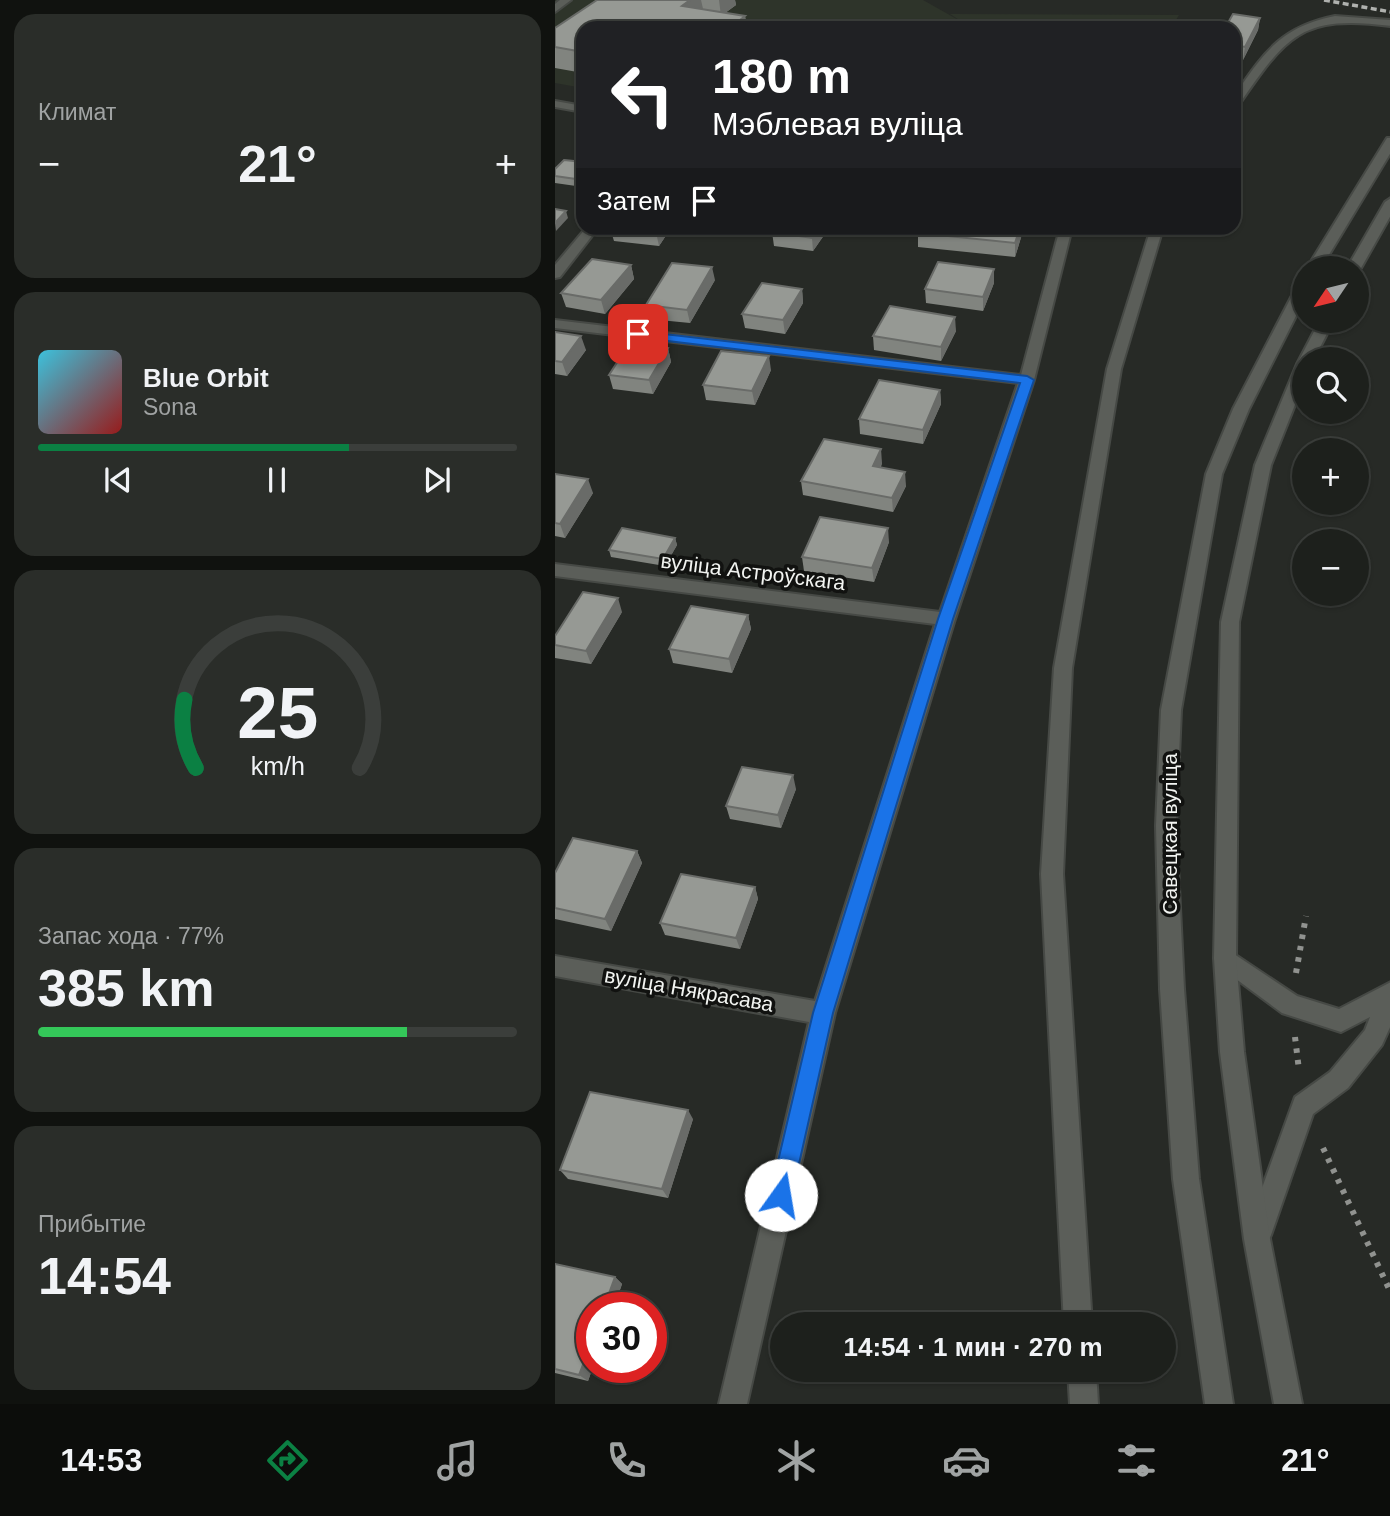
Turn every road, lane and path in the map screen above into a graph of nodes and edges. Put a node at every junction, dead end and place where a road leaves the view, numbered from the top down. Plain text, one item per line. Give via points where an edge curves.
1 (566, 0) edge
2 (555, 9) edge
3 (1390, 23) edge
4 (1241, 94) edge
5 (555, 104) edge
6 (576, 108) edge
7 (1390, 141) edge
8 (1390, 202) edge
9 (586, 235) edge
10 (1064, 235) edge
11 (1154, 235) edge
12 (1321, 256) edge
13 (1361, 256) edge
14 (555, 274) edge
15 (1292, 309) edge
16 (555, 324) edge
17 (1027, 380) junction
18 (1292, 394) edge
19 (555, 570) edge
20 (946, 619) junction
21 (1225, 958) junction
22 (555, 966) edge
23 (1390, 992) edge
24 (823, 1013) junction
25 (1257, 1239) junction
26 (1077, 1312) edge
27 (1083, 1382) edge
28 (733, 1404) edge
29 (1084, 1404) edge
30 (1219, 1404) edge
31 (1288, 1404) edge

1 - 2 street
3 - 4 street via 1332,19 1305,26 1270,51
5 - 6 street
7 - 12 street
8 - 13 street
9 - 14 street
10 - 17 street
11 - 26 street via 1114,369 1063,668 1052,874
15 - 30 street, Савецкая вуліца via 1214,474 1171,710 1166,826 1173,1002 1186,1178
16 - 17 street
17 - 20 street
18 - 21 street via 1263,465 1230,622
19 - 20 street, вуліца Астроўскага
20 - 24 street
21 - 23 street via 1290,1005 1341,1021
21 - 25 street via 1232,1052
22 - 24 street, вуліца Някрасава
23 - 25 street via 1374,1037 1339,1080 1304,1105
24 - 28 street
25 - 31 street
27 - 29 street

